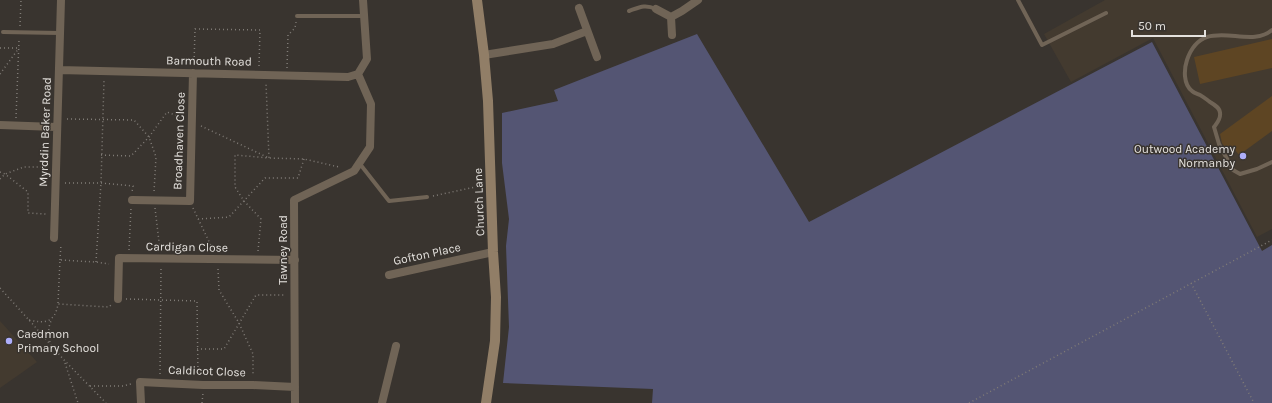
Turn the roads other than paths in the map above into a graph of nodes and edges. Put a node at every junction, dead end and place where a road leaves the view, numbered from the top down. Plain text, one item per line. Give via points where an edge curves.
1 (61, 0) edge
2 (363, 0) edge
3 (477, 0) edge
4 (698, 0) edge
5 (1018, 0) edge
6 (579, 8) dead end
7 (656, 9) joint
8 (629, 11) dead end
9 (1106, 13) dead end
10 (297, 16) road end
11 (364, 16) junction
12 (671, 17) junction
13 (1272, 30) edge
14 (587, 31) junction
15 (3, 32) dead end
16 (60, 33) junction
17 (672, 35) dead end
18 (484, 55) junction
19 (597, 57) dead end
20 (59, 70) junction
21 (193, 73) junction
22 (358, 74) junction
23 (0, 125) edge
24 (56, 127) junction
25 (1272, 162) edge
26 (360, 164) junction
27 (427, 197) road end
28 (132, 200) road end
29 (54, 238) road end
30 (493, 252) junction
31 (294, 260) junction
32 (389, 274) dead end
33 (118, 299) road end
34 (396, 346) dead end
35 (295, 387) junction
36 (141, 403) edge
37 (295, 403) edge
38 (382, 403) edge
39 (486, 403) edge

1 - 16 street, Myrddin Baker Road
2 - 11 street
3 - 18 street, Church Lane
4 - 12 street
5 - 9 lane via 1042,45
6 - 14 street
7 - 8 lane via 643,6
7 - 12 street
10 - 11 lane
11 - 22 street via 367,59
12 - 17 street
13 - 25 lane via 1267,34 1250,37 1210,36 1198,42 1190,52 1185,68 1188,86 1216,106 1220,112 1220,119 1214,127 1219,144 1233,170 1240,174
14 - 18 street via 553,44
14 - 19 street
15 - 16 lane
16 - 20 street, Myrddin Baker Road
18 - 30 street, Church Lane
20 - 21 street, Barmouth Road
20 - 24 street, Myrddin Baker Road
21 - 22 street, Barmouth Road via 348,77
21 - 28 street, Broadhaven Close via 190,201
22 - 26 street, Tawney Road via 371,104 370,147
23 - 24 street
24 - 29 street, Myrddin Baker Road
26 - 27 lane via 389,201
26 - 31 street, Tawney Road via 354,171 294,200
30 - 32 street, Gofton Place
30 - 39 street, Church Lane via 495,341
31 - 33 street, Cardigan Close via 120,258
31 - 35 street, Tawney Road
34 - 38 street
35 - 36 street, Caldicot Close via 140,382
35 - 37 street, Tawney Road

